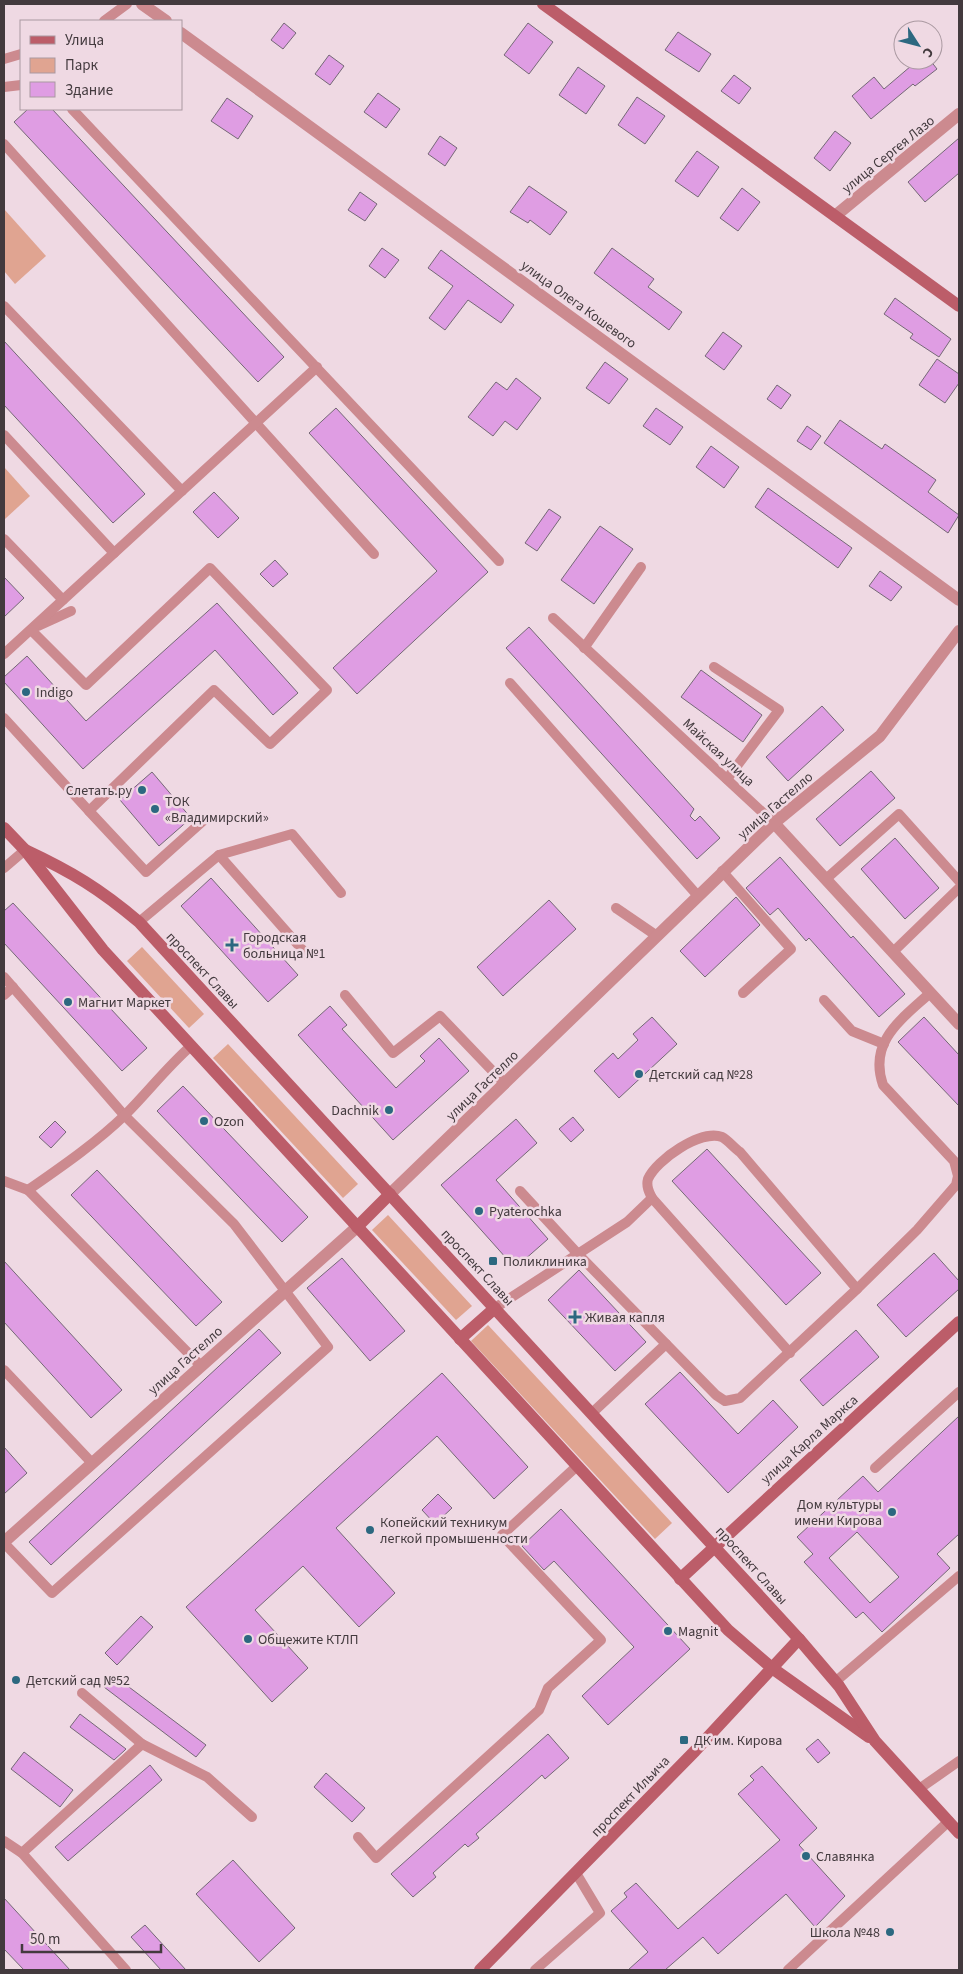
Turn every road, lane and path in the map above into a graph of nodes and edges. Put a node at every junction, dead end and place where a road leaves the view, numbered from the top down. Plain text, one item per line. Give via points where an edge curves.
1 (127, 4) edge
2 (142, 4) edge
3 (543, 4) edge
4 (105, 20) edge
5 (165, 20) edge
6 (182, 34) edge
7 (20, 54) edge
8 (4, 59) edge
9 (20, 85) edge
10 (4, 88) edge
11 (73, 110) edge
12 (959, 114) edge
13 (4, 144) edge
14 (835, 216) junction
15 (4, 306) edge
16 (959, 306) edge
17 (317, 367) junction
18 (256, 423) junction
19 (4, 435) edge
20 (182, 491) junction
21 (4, 539) edge
22 (114, 553) junction
23 (374, 554) dead end
24 (499, 560) dead end
25 (641, 567) dead end
26 (63, 600) junction
27 (959, 600) edge
28 (71, 611) dead end
29 (553, 618) dead end
30 (31, 630) junction
31 (959, 631) edge
32 (584, 648) junction
33 (4, 654) edge
34 (714, 667) dead end
35 (510, 683) dead end
36 (4, 718) edge
37 (727, 779) junction
38 (89, 810) junction
39 (204, 820) dead end
40 (774, 823) junction
41 (4, 828) edge
42 (25, 850) junction
43 (219, 855) junction
44 (4, 868) edge
45 (722, 871) junction
46 (826, 879) junction
47 (959, 881) edge
48 (959, 888) edge
49 (341, 893) dead end
50 (698, 896) junction
51 (616, 908) dead end
52 (139, 922) junction
53 (657, 936) junction
54 (893, 952) junction
55 (308, 955) dead end
56 (4, 977) edge
57 (13, 987) junction
58 (743, 993) dead end
59 (930, 993) junction
60 (4, 995) edge
61 (345, 995) dead end
62 (824, 1000) dead end
63 (959, 1024) edge
64 (884, 1044) junction
65 (191, 1046) junction
66 (505, 1084) junction
67 (124, 1115) junction
68 (4, 1181) edge
69 (28, 1190) junction
70 (520, 1191) dead end
71 (390, 1194) junction
72 (652, 1198) junction
73 (357, 1227) junction
74 (577, 1253) junction
75 (857, 1289) junction
76 (284, 1292) junction
77 (495, 1308) junction
78 (959, 1322) edge
79 (460, 1339) junction
80 (666, 1344) junction
81 (790, 1354) junction
82 (201, 1366) junction
83 (4, 1370) edge
84 (959, 1392) edge
85 (592, 1413) junction
86 (92, 1463) junction
87 (577, 1466) junction
88 (875, 1468) dead end
89 (4, 1542) edge
90 (715, 1546) junction
91 (959, 1576) edge
92 (680, 1579) junction
93 (799, 1639) junction
94 (772, 1668) junction
95 (835, 1682) junction
96 (82, 1694) dead end
97 (875, 1741) junction
98 (142, 1744) junction
99 (959, 1761) edge
100 (919, 1789) junction
101 (252, 1817) dead end
102 (949, 1821) junction
103 (959, 1833) edge
104 (358, 1837) dead end
105 (4, 1841) edge
106 (22, 1853) junction
107 (576, 1873) junction
108 (482, 1969) edge
109 (126, 1970) edge
110 (535, 1970) edge
111 (788, 1970) edge

1 - 4 lane
2 - 5 street
3 - 14 main road
6 - 27 street, улица Олега Кошевого
7 - 8 lane
9 - 10 lane
11 - 17 lane
12 - 14 street, улица Сергея Лазо
13 - 18 lane
14 - 16 main road
15 - 20 lane
17 - 18 lane
17 - 24 lane
18 - 20 lane
18 - 23 lane
19 - 22 lane
20 - 22 lane
21 - 26 lane
22 - 26 lane
25 - 32 lane
26 - 30 lane
28 - 30 lane
29 - 32 lane, Майская улица
30 - 33 lane
30 - 38 lane via 86,685 210,568 327,690 270,744 214,690
31 - 40 street, улица Гастелло via 880,736
32 - 37 lane, Майская улица
34 - 37 lane via 779,710
35 - 50 lane
36 - 38 lane
37 - 40 lane, Майская улица
38 - 39 lane via 146,872
40 - 45 street, улица Гастелло
40 - 46 street, Майская улица
41 - 42 main road, проспект Славы
42 - 44 lane
42 - 52 main road, проспект Славы via 70,871
42 - 65 main road, проспект Славы via 103,950
43 - 49 lane via 292,834
43 - 52 lane
43 - 55 lane
45 - 50 street, улица Гастелло
45 - 58 lane via 791,949
46 - 47 lane via 899,814
46 - 54 street, Майская улица
48 - 54 lane
50 - 53 street, улица Гастелло
51 - 53 lane
52 - 71 main road, проспект Славы
53 - 66 street, улица Гастелло
54 - 59 street, Майская улица
56 - 57 lane
57 - 60 lane
57 - 67 lane
59 - 63 street, Майская улица
59 - 64 lane via 894,1026
61 - 66 lane via 393,1052 440,1016
62 - 64 lane via 852,1031
64 - 75 lane via 878,1057 883,1085 954,1160 958,1176 948,1196
65 - 67 lane
65 - 73 main road, проспект Славы
66 - 71 street, улица Гастелло
67 - 69 lane
67 - 76 lane via 234,1224
68 - 69 lane
69 - 82 lane
70 - 74 lane
71 - 73 main road, улица Гастелло
71 - 77 main road, проспект Славы
72 - 74 lane via 627,1222
72 - 75 lane via 648,1180 657,1165 703,1136 722,1137 740,1152
72 - 81 lane
73 - 76 street, улица Гастелло
73 - 79 main road, проспект Славы
74 - 77 lane
74 - 80 lane
75 - 81 lane
76 - 82 street, улица Гастелло
76 - 89 lane via 328,1347 52,1593
77 - 79 main road
77 - 85 main road, проспект Славы
78 - 90 main road, улица Карла Маркса
79 - 87 main road, проспект Славы
80 - 81 lane via 716,1395 730,1401 740,1398
80 - 85 lane
82 - 86 street, улица Гастелло
83 - 86 lane
84 - 88 lane
85 - 90 main road, проспект Славы
86 - 89 street, улица Гастелло
87 - 92 main road, проспект Славы
87 - 104 lane via 502,1535 601,1640 548,1688 539,1710 376,1858
90 - 92 main road, улица Карла Маркса
90 - 93 main road, проспект Славы
91 - 95 lane
92 - 94 main road, проспект Славы via 728,1630
93 - 94 main road, проспект Ильича
93 - 95 main road, проспект Славы
94 - 97 main road, проспект Славы
94 - 107 main road, проспект Ильича
95 - 97 main road, проспект Славы
96 - 98 lane
97 - 100 main road, проспект Славы
98 - 101 lane via 207,1777
98 - 106 lane
99 - 100 lane
100 - 102 main road, проспект Славы
102 - 103 main road, проспект Славы
102 - 111 lane
105 - 106 lane
106 - 109 lane
107 - 108 main road, проспект Ильича
107 - 110 lane via 600,1913

